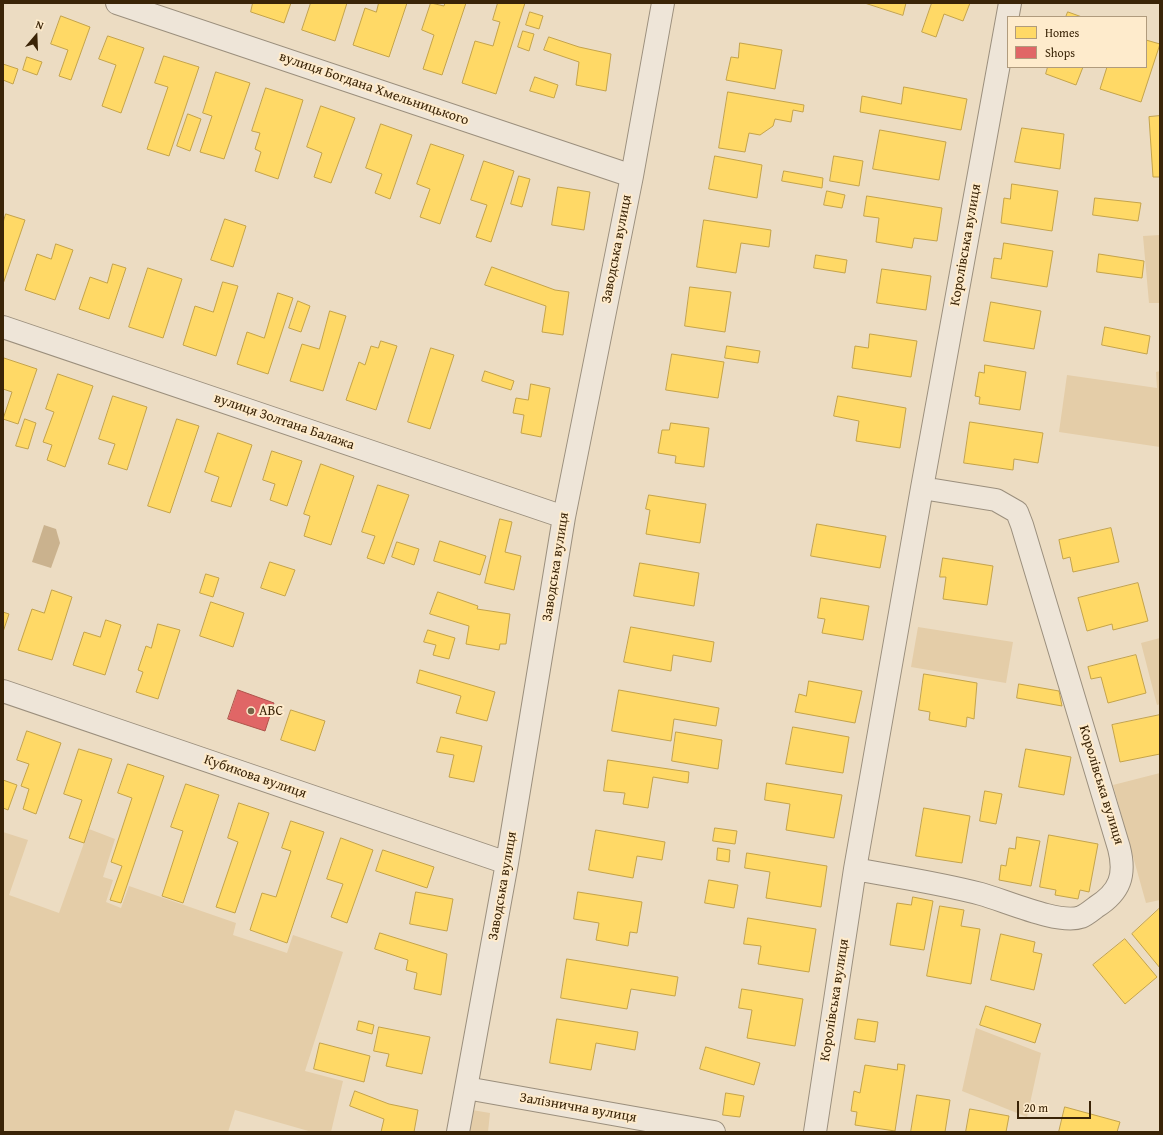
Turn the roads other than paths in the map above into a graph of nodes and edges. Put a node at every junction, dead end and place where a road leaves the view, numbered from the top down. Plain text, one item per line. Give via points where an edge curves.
1 (117, 3) edge
2 (663, 3) edge
3 (1010, 3) edge
4 (1008, 16) edge
5 (1007, 20) edge
6 (632, 176) junction
7 (3, 327) edge
8 (922, 488) junction
9 (564, 517) junction
10 (3, 691) edge
11 (508, 862) junction
12 (855, 869) junction
13 (466, 1088) junction
14 (458, 1132) edge
15 (714, 1132) edge
16 (815, 1132) edge

1 - 6 street, вулиця Богдана Хмельницького
2 - 6 street, Заводська вулиця
3 - 4 street, Королівська вулиця
5 - 8 street, Королівська вулиця
6 - 9 street, Заводська вулиця
7 - 9 street, вулиця Золтана Балажа
8 - 12 street, Королівська вулиця
8 - 12 street, Королівська вулиця via 996,500 1017,512 1123,862 1121,877 1107,900 1080,917 1063,918 974,893
9 - 11 street, Заводська вулиця
10 - 11 street, Кубикова вулиця
11 - 13 street, Заводська вулиця
12 - 16 street, Королівська вулиця
13 - 14 street, Заводська вулиця
13 - 15 street, Залізнична вулиця

